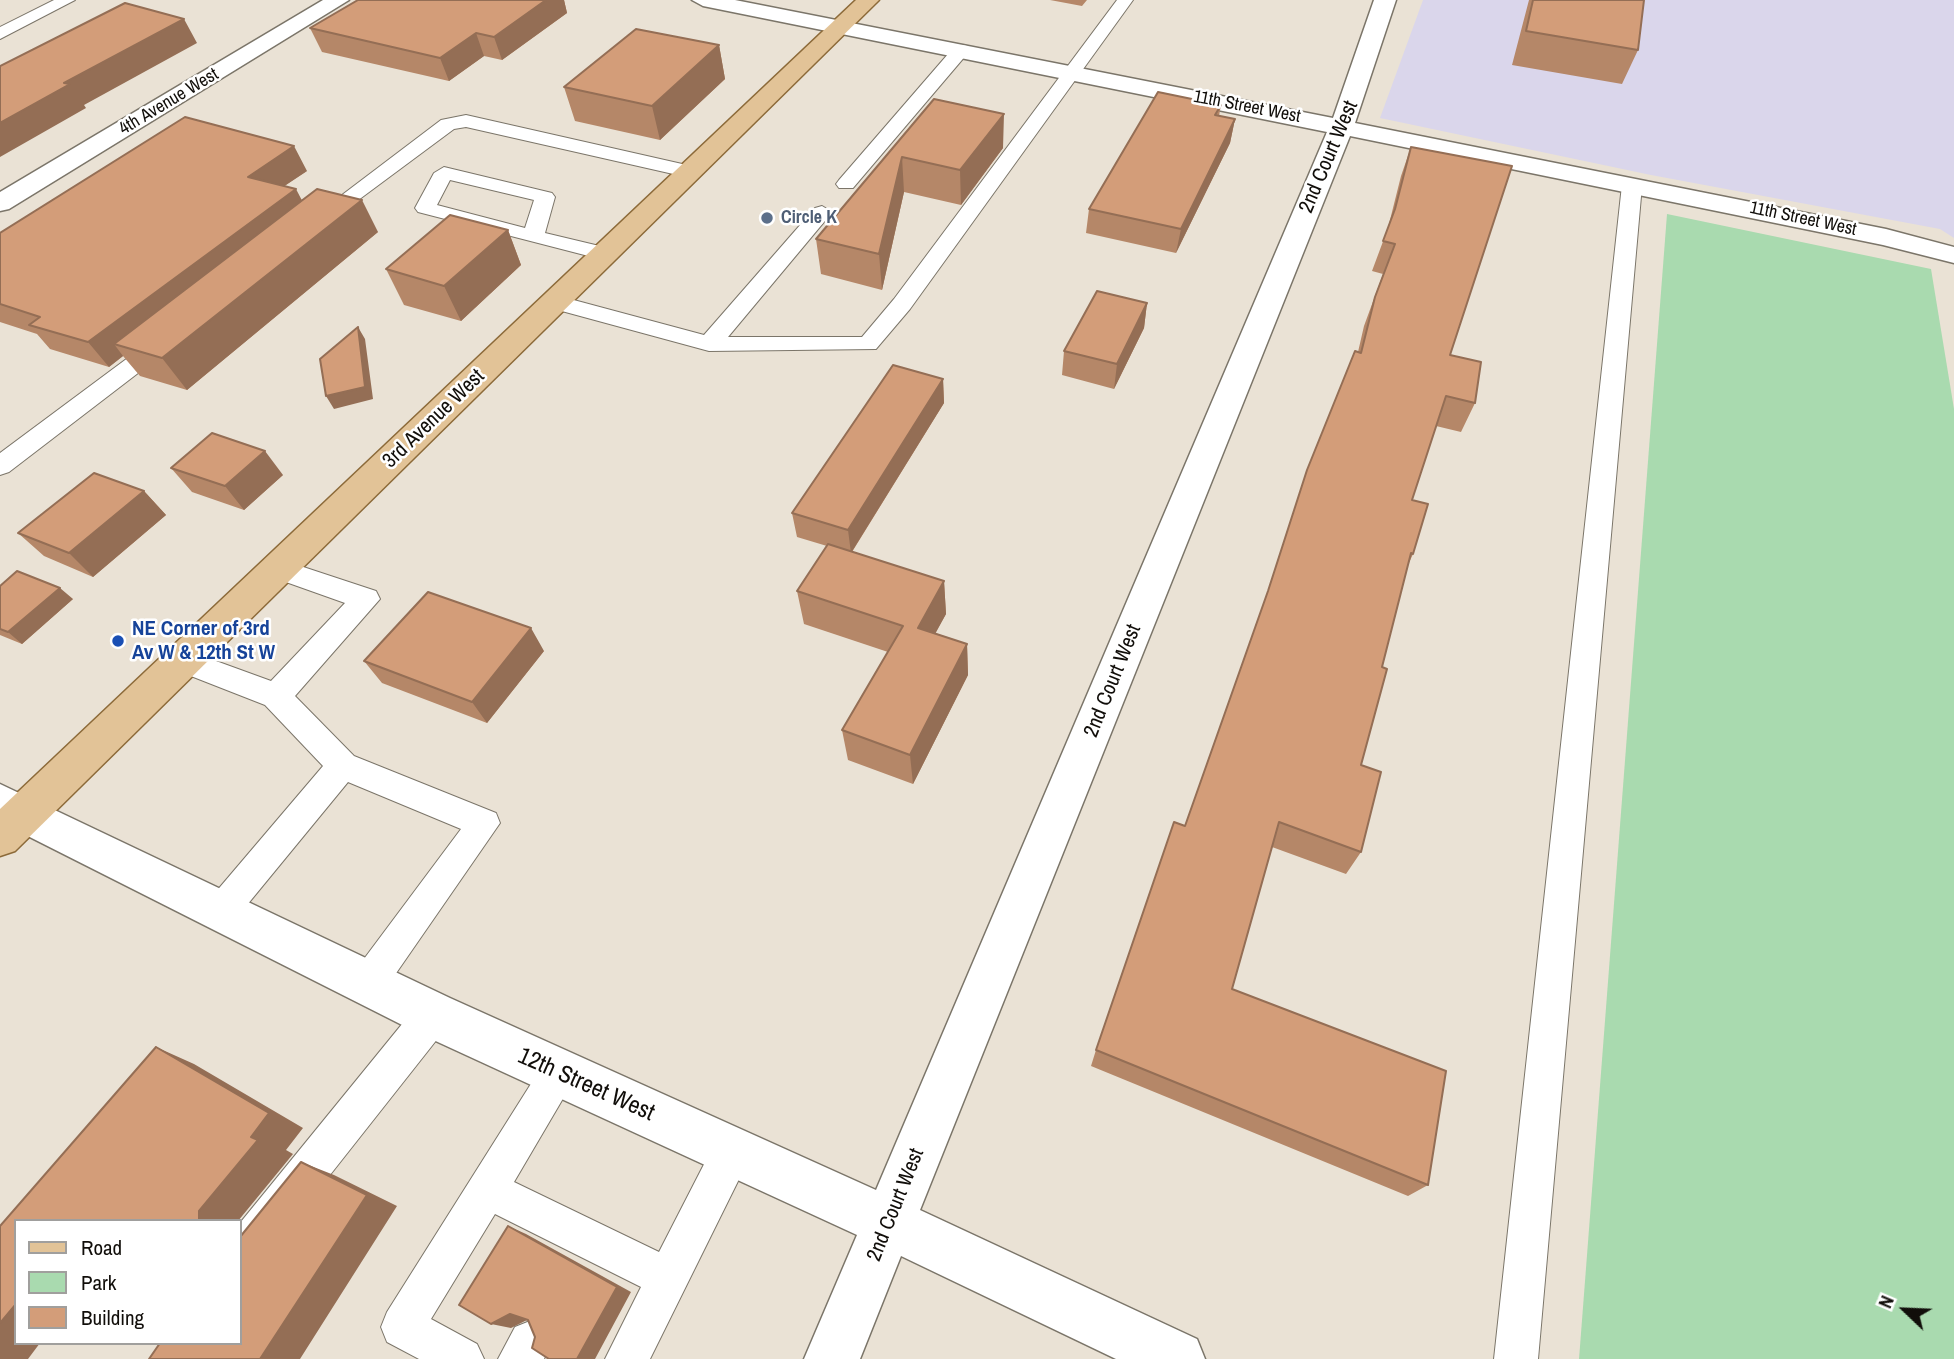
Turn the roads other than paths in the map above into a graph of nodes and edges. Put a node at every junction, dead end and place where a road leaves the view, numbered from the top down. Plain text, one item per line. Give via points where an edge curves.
1 (67, 0) edge
2 (338, 0) edge
3 (703, 0) edge
4 (868, 0) edge
5 (1125, 0) edge
6 (1385, 0) edge
7 (842, 27) junction
8 (0, 34) edge
9 (961, 50) junction
10 (1075, 73) junction
11 (908, 112) junction
12 (934, 118) edge
13 (1342, 126) junction
14 (1000, 132) edge
15 (1026, 138) junction
16 (691, 172) junction
17 (846, 184) dead end
18 (1632, 184) junction
19 (0, 203) edge
20 (822, 212) dead end
21 (303, 232) edge
22 (533, 236) junction
23 (604, 254) junction
24 (1954, 255) edge
25 (555, 302) junction
26 (180, 330) edge
27 (709, 344) junction
28 (0, 466) edge
29 (279, 569) junction
30 (183, 661) junction
31 (276, 696) junction
32 (343, 766) junction
33 (8, 817) edge
34 (222, 911) junction
35 (368, 983) junction
36 (433, 1015) junction
37 (559, 1073) junction
38 (732, 1151) junction
39 (488, 1190) junction
40 (889, 1223) junction
41 (242, 1253) edge
42 (667, 1278) junction
43 (462, 1359) edge
44 (627, 1359) edge
45 (832, 1359) edge
46 (1177, 1359) edge
47 (1516, 1359) edge

1 - 8 lane
2 - 19 street, 4th Avenue West
3 - 7 street, 11th Street West
4 - 7 main road, 3rd Avenue West
5 - 10 lane
6 - 13 street, 2nd Court West
7 - 9 street, 11th Street West
7 - 16 main road, 3rd Avenue West
9 - 10 street, 11th Street West
9 - 11 lane
10 - 13 street, 11th Street West
10 - 15 lane
11 - 12 lane
11 - 17 lane
13 - 18 street, 11th Street West
13 - 40 street, 2nd Court West
14 - 15 lane
15 - 27 lane via 868,344
16 - 21 lane via 466,121 448,124
16 - 23 main road, 3rd Avenue West
18 - 24 street, 11th Street West
18 - 47 lane
20 - 27 lane
22 - 22 lane via 452,215 425,208 444,173 545,197
22 - 23 lane
23 - 25 main road, 3rd Avenue West
25 - 27 lane
25 - 29 main road, 3rd Avenue West
26 - 28 lane
29 - 30 main road, 3rd Avenue West
29 - 31 lane via 366,599
30 - 31 lane
30 - 33 main road, 3rd Avenue West
31 - 32 lane
32 - 34 lane
32 - 35 lane via 484,823
33 - 34 street, 12th Street West
34 - 35 street, 12th Street West
35 - 36 street, 12th Street West
36 - 37 street, 12th Street West
36 - 41 lane
37 - 38 street, 12th Street West
37 - 39 lane
38 - 40 street, 12th Street West
38 - 42 lane
39 - 42 lane via 583,1248
39 - 43 lane via 402,1327
40 - 45 street, 2nd Court West
40 - 46 street, 12th Street West
42 - 44 lane

